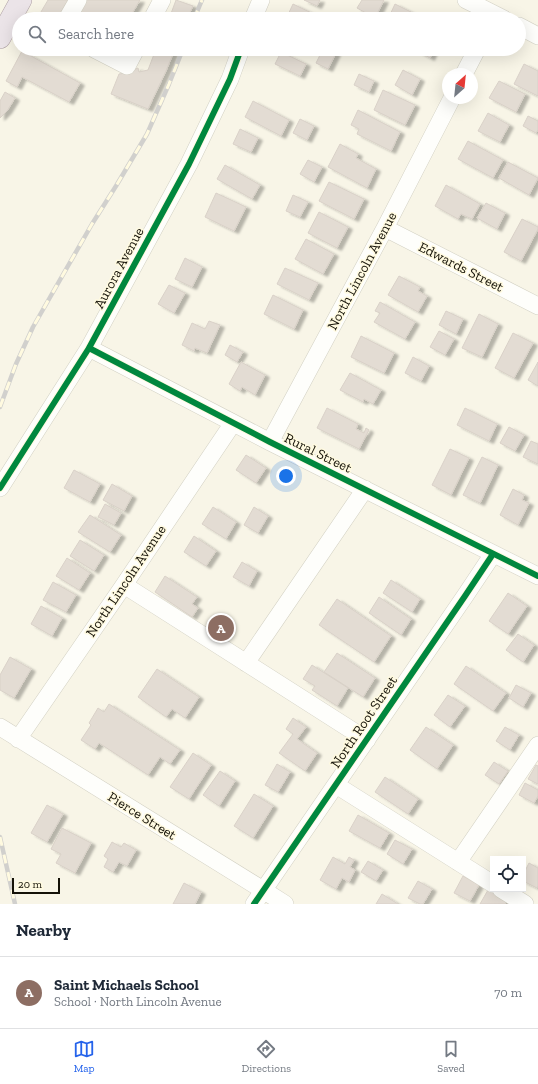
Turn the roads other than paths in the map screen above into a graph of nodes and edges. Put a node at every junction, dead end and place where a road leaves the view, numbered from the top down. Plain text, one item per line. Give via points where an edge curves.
1 (78, 0) edge
2 (162, 0) edge
3 (261, 0) edge
4 (466, 0) edge
5 (11, 10) edge
6 (71, 12) edge
7 (156, 12) edge
8 (256, 12) edge
9 (494, 12) edge
10 (526, 30) edge
11 (538, 36) edge
12 (0, 38) edge
13 (108, 56) edge
14 (132, 56) edge
15 (238, 56) edge
16 (473, 56) edge
17 (467, 68) edge
18 (449, 104) edge
19 (385, 228) junction
20 (538, 306) edge
21 (89, 348) junction
22 (233, 423) junction
23 (270, 442) junction
24 (0, 488) edge
25 (365, 489) junction
26 (493, 554) junction
27 (538, 576) edge
28 (124, 585) junction
29 (246, 663) junction
30 (0, 727) edge
31 (18, 739) junction
32 (367, 740) junction
33 (538, 745) edge
34 (336, 785) junction
35 (458, 862) junction
36 (490, 882) edge
37 (506, 892) edge
38 (259, 897) edge
39 (284, 904) edge
40 (525, 904) edge

1 - 6 street
2 - 7 street
3 - 8 street
4 - 9 street
5 - 12 main road
10 - 11 street
13 - 14 street via 127,66
15 - 21 street, Aurora Avenue via 230,79 188,164
16 - 17 street
18 - 19 street, North Lincoln Avenue
19 - 20 street, Edwards Street
19 - 23 street, North Lincoln Avenue
21 - 22 street, Rural Street
21 - 24 street, Aurora Avenue
22 - 23 street, Rural Street
22 - 28 street, North Lincoln Avenue
23 - 25 street, Rural Street
25 - 26 street, Rural Street
25 - 29 street
26 - 27 street, Rural Street
26 - 32 street, North Root Street
28 - 29 street
28 - 31 street, North Lincoln Avenue
29 - 32 street
30 - 31 street, Pierce Street
31 - 38 street, Pierce Street
32 - 34 street, North Root Street
33 - 35 street
34 - 35 street
34 - 38 street, North Root Street
35 - 36 street
37 - 40 street
38 - 39 street, Pierce Street

